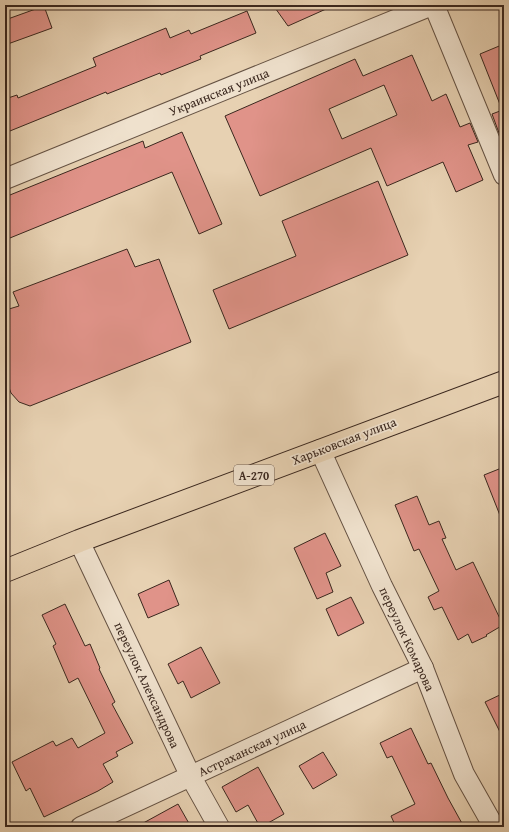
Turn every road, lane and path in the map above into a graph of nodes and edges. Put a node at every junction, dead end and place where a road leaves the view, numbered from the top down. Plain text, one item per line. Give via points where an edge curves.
1 (433, 5) edge
2 (504, 175) edge
3 (5, 179) edge
4 (504, 382) edge
5 (320, 450) junction
6 (79, 541) junction
7 (5, 571) edge
8 (423, 668) junction
9 (191, 777) junction
10 (81, 827) edge
11 (219, 827) edge
12 (494, 827) edge

1 - 2 street
1 - 3 street, Украинская улица
4 - 5 highway, Харьковская улица / А-270
5 - 6 highway, Харьковская улица / А-270
5 - 8 street, переулок Комарова via 382,586
6 - 7 highway, Харьковская улица / А-270
6 - 9 street, переулок Александрова
8 - 9 street, Астраханская улица
8 - 12 street, переулок Комарова via 464,774
9 - 10 street, Астраханская улица
9 - 11 street, переулок Александрова

